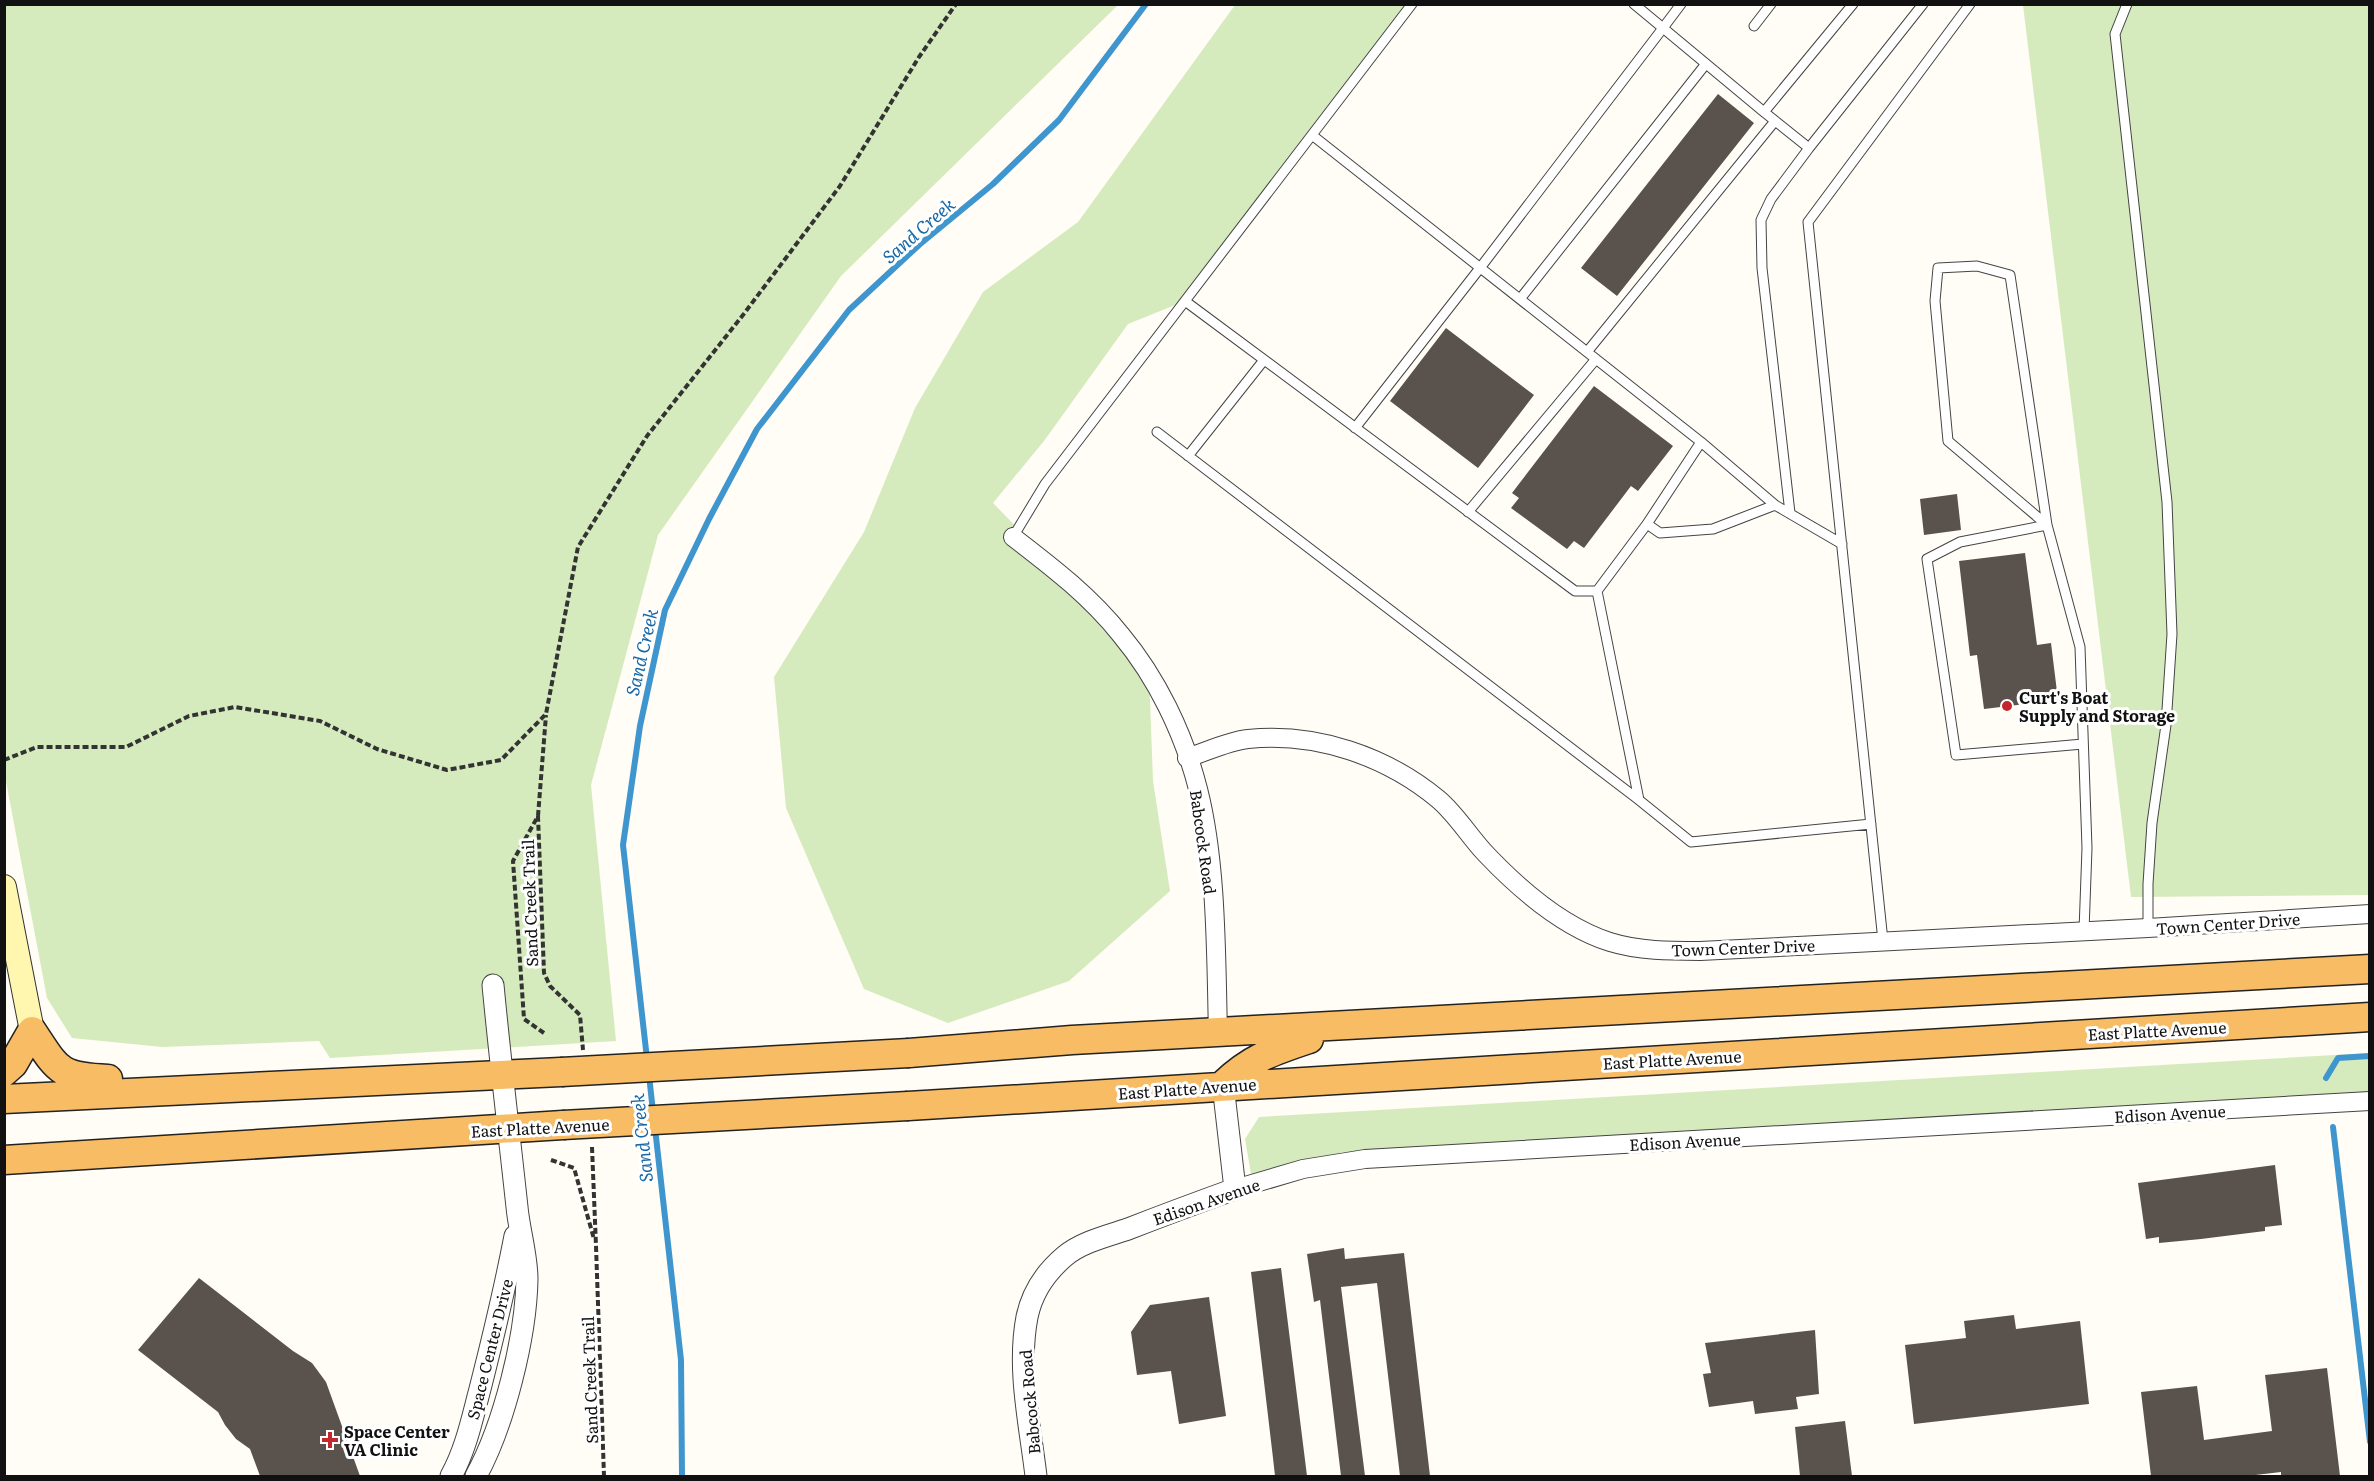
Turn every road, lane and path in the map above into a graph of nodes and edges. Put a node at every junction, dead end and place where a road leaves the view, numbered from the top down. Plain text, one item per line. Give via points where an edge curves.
1 (956, 4) edge
2 (1412, 4) edge
3 (1634, 4) edge
4 (1681, 4) edge
5 (1771, 4) edge
6 (1853, 4) edge
7 (1923, 4) edge
8 (2127, 4) edge
9 (1966, 6) edge
10 (1754, 26) dead end
11 (1663, 28) junction
12 (1705, 64) junction
13 (1764, 112) junction
14 (1775, 121) junction
15 (1312, 135) junction
16 (1809, 148) junction
17 (1480, 268) junction
18 (1520, 299) junction
19 (1185, 301) junction
20 (1587, 352) junction
21 (1596, 359) junction
22 (1264, 360) junction
23 (1355, 428) junction
24 (1157, 432) dead end
25 (1701, 442) junction
26 (1188, 456) junction
27 (1775, 505) junction
28 (1468, 512) junction
29 (1790, 513) junction
30 (1647, 524) junction
31 (2047, 525) junction
32 (1013, 537) joint
33 (1842, 544) junction
34 (1597, 591) junction
35 (546, 714) junction
36 (2083, 744) junction
37 (1187, 758) junction
38 (4, 760) edge
39 (1639, 800) junction
40 (538, 816) junction
41 (1871, 824) junction
42 (5, 892) edge
43 (2370, 914) edge
44 (2148, 928) junction
45 (2084, 931) junction
46 (1883, 941) junction
47 (2370, 969) edge
48 (493, 985) dead end
49 (2370, 1017) edge
50 (1373, 1025) junction
51 (32, 1031) junction
52 (544, 1034) dead end
53 (1218, 1034) junction
54 (572, 1067) junction
55 (4, 1072) edge
56 (502, 1075) junction
57 (316, 1083) junction
58 (1223, 1085) junction
59 (4, 1099) edge
60 (2370, 1101) edge
61 (508, 1128) junction
62 (592, 1140) dead end
63 (4, 1160) edge
64 (551, 1160) dead end
65 (1235, 1189) junction
66 (518, 1218) junction
67 (596, 1246) junction
68 (1035, 1293) joint
69 (451, 1476) edge
70 (476, 1476) edge
71 (604, 1476) edge
72 (1036, 1476) edge

1 - 35 path via 840,186 647,436 578,548
2 - 15 lane
3 - 11 lane
4 - 11 lane
5 - 10 lane
6 - 13 lane
7 - 16 lane
8 - 44 lane via 2115,34 2166,502 2172,634 2166,725 2152,823
9 - 33 lane via 1808,222
11 - 12 lane
11 - 17 lane
12 - 13 lane
12 - 18 lane
13 - 14 lane
14 - 16 lane
14 - 20 lane
15 - 17 lane
15 - 19 lane
16 - 29 lane via 1771,199 1761,220 1762,268
17 - 18 lane
17 - 23 lane
18 - 20 lane
19 - 22 lane
19 - 32 lane via 1045,484
20 - 21 lane
21 - 25 lane
21 - 28 lane
22 - 23 lane
22 - 26 lane
23 - 28 lane
24 - 26 lane
25 - 27 lane
25 - 30 lane
26 - 39 lane
27 - 29 lane
27 - 30 lane via 1713,529 1660,533
28 - 34 lane via 1575,591
29 - 33 lane
30 - 34 lane
31 - 31 lane via 2010,275 1977,266 1938,268 1935,301 1948,441
31 - 36 lane via 2080,647
31 - 36 lane via 1960,542 1927,559 1956,755
32 - 37 street, Babcock Road via 1065,577 1120,634 1159,692
33 - 41 lane
34 - 39 lane
35 - 38 path via 501,760 447,770 377,749 320,721 236,707 189,716 126,747 37,747
35 - 40 path
36 - 45 lane via 2087,848
37 - 46 street, Town Center Drive via 1247,739 1270,739 1317,742 1377,760 1439,800 1485,853 1537,899 1577,926 1610,941 1671,951
37 - 53 street, Babcock Road via 1198,788 1210,865
39 - 41 lane via 1691,842
40 - 52 path, Sand Creek Trail via 513,861 524,1019
40 - 54 path, Sand Creek Trail via 544,973 550,986 580,1015
41 - 46 lane
42 - 51 main road
43 - 44 street, Town Center Drive
44 - 45 street, Town Center Drive
45 - 46 street, Town Center Drive
47 - 50 highway
48 - 56 street, Space Center Drive
49 - 58 highway, East Platte Avenue
50 - 53 highway
50 - 58 highway via 1311,1038 1268,1053 1240,1069
51 - 55 highway
51 - 57 highway via 52,1062 64,1073 81,1078
53 - 54 highway, bridge via 909,1053
54 - 56 highway
56 - 57 highway
56 - 61 street, Space Center Drive
57 - 59 highway
58 - 61 highway, East Platte Avenue, bridge
58 - 65 street
60 - 65 street, Edison Avenue via 1365,1159 1303,1169
61 - 63 highway, East Platte Avenue
61 - 66 street, Space Center Drive
62 - 67 path, Sand Creek Trail
64 - 67 path, Sand Creek Trail via 574,1168
65 - 68 street, Edison Avenue via 1075,1250 1048,1273
66 - 69 street, Space Center Drive via 504,1298 461,1458
66 - 70 street, Space Center Drive via 527,1276 521,1328 499,1426
67 - 71 path, Sand Creek Trail
68 - 72 street, Babcock Road via 1024,1342

